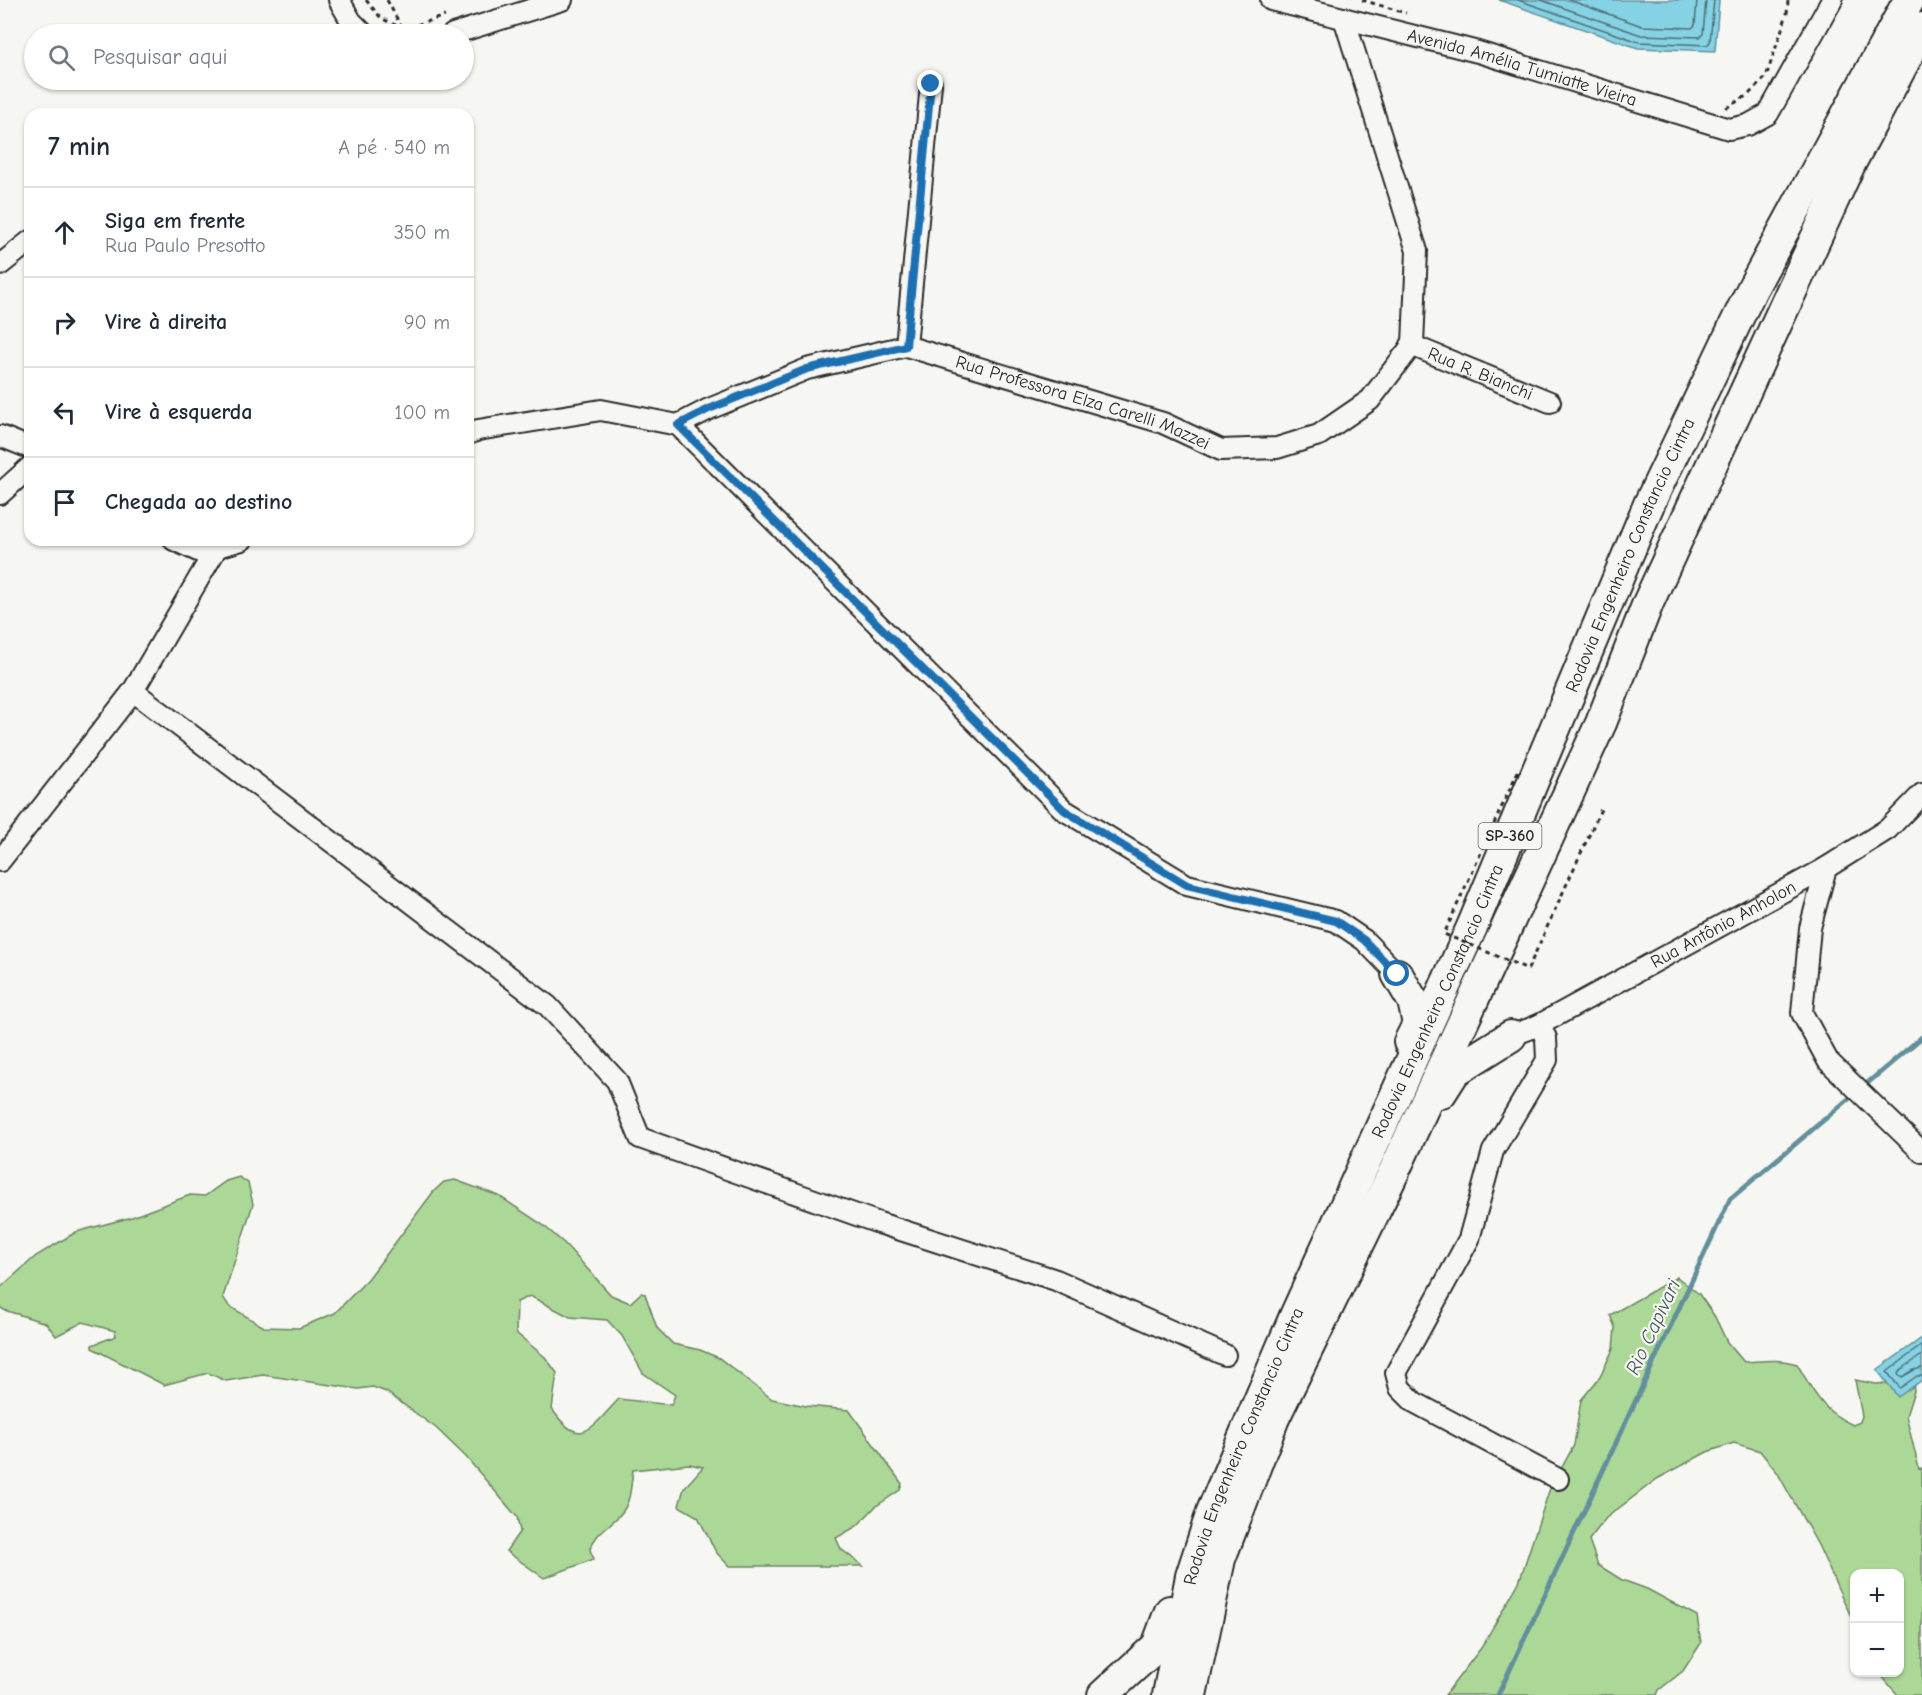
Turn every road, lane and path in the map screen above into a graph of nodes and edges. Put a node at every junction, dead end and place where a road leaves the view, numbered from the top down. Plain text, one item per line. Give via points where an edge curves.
1 (339, 0) edge
2 (366, 0) edge
3 (387, 0) edge
4 (562, 0) edge
5 (1270, 0) edge
6 (1362, 0) edge
7 (1788, 0) edge
8 (1832, 0) edge
9 (1891, 0) edge
10 (1909, 0) edge
11 (1407, 14) dead end
12 (446, 16) dead end
13 (1344, 18) junction
14 (354, 24) edge
15 (393, 24) edge
16 (400, 24) edge
17 (420, 24) edge
18 (474, 27) edge
19 (1922, 28) edge
20 (931, 84) dead end
21 (1726, 108) dead end
22 (1815, 176) junction
23 (24, 246) edge
24 (0, 265) edge
25 (1411, 345) junction
26 (906, 346) junction
27 (1550, 402) dead end
28 (678, 425) junction
29 (474, 432) edge
30 (0, 436) edge
31 (24, 446) edge
32 (24, 472) edge
33 (0, 494) edge
34 (187, 546) edge
35 (225, 546) edge
36 (216, 549) junction
37 (134, 691) junction
38 (1518, 771) dead end
39 (1922, 794) edge
40 (1600, 809) dead end
41 (0, 861) edge
42 (1826, 868) junction
43 (1472, 927) junction
44 (1500, 941) junction
45 (1397, 974) junction
46 (1539, 1024) junction
47 (1511, 1036) junction
48 (1376, 1140) junction
49 (1922, 1152) edge
50 (1391, 1178) junction
51 (1224, 1354) dead end
52 (1558, 1479) dead end
53 (1213, 1509) junction
54 (1104, 1695) edge
55 (1168, 1695) edge
56 (1191, 1695) edge

1 - 14 street
2 - 15 path via 381,18
3 - 16 path
4 - 18 street
5 - 13 street, Avenida Amélia Tumiatte Vieira
6 - 11 path
7 - 21 path via 1766,77
8 - 13 street, Avenida Amélia Tumiatte Vieira via 1768,114 1730,129 1478,52
9 - 22 highway
10 - 22 highway, Rodovia Engenheiro Constancio Cintra / SP-360
12 - 17 path
13 - 25 street via 1417,250
19 - 44 highway, Rodovia Engenheiro Constancio Cintra / SP-360 via 1840,185 1648,603 1600,723
20 - 26 street
22 - 43 highway, Rodovia Engenheiro Constancio Cintra / SP-360 via 1752,289 1649,504
23 - 24 street
25 - 26 street, Rua Professora Elza Carelli Mazzei via 1370,400 1319,435 1277,448 1221,450 1163,423
25 - 27 street, Rua R. Bianchi
26 - 28 street, Rua Professora Elza Carelli Mazzei via 807,369
28 - 29 street via 601,410
28 - 45 street via 1064,810 1187,885 1336,921 1364,940
30 - 31 street
32 - 33 street
34 - 36 street via 200,552
35 - 36 street
36 - 37 street
37 - 41 street
37 - 51 street via 548,1006 617,1081 640,1138 879,1223 1056,1280
38 - 40 path, bridge via 1444,934 1528,969
39 - 42 street, Rua Antônio Anholon via 1888,829
42 - 46 street, Rua Antônio Anholon
42 - 49 street via 1810,928 1803,1013 1828,1061
43 - 45 highway via 1433,997 1420,996
43 - 48 highway, Rodovia Engenheiro Constancio Cintra / SP-360
44 - 47 highway via 1474,1037 1483,1040
44 - 50 highway, Rodovia Engenheiro Constancio Cintra / SP-360
45 - 48 highway via 1413,1000 1418,1024 1403,1054
46 - 47 street, Rua Antônio Anholon
46 - 52 street via 1546,1038 1547,1060 1493,1151 1469,1239 1396,1373 1400,1388 1414,1402
47 - 50 highway via 1455,1071
48 - 53 highway, Rodovia Engenheiro Constancio Cintra / SP-360
50 - 56 highway, Rodovia Engenheiro Constancio Cintra / SP-360 via 1269,1429 1220,1559
53 - 54 highway via 1157,1646
53 - 55 highway, Rodovia Engenheiro Constancio Cintra / SP-360 via 1191,1576

